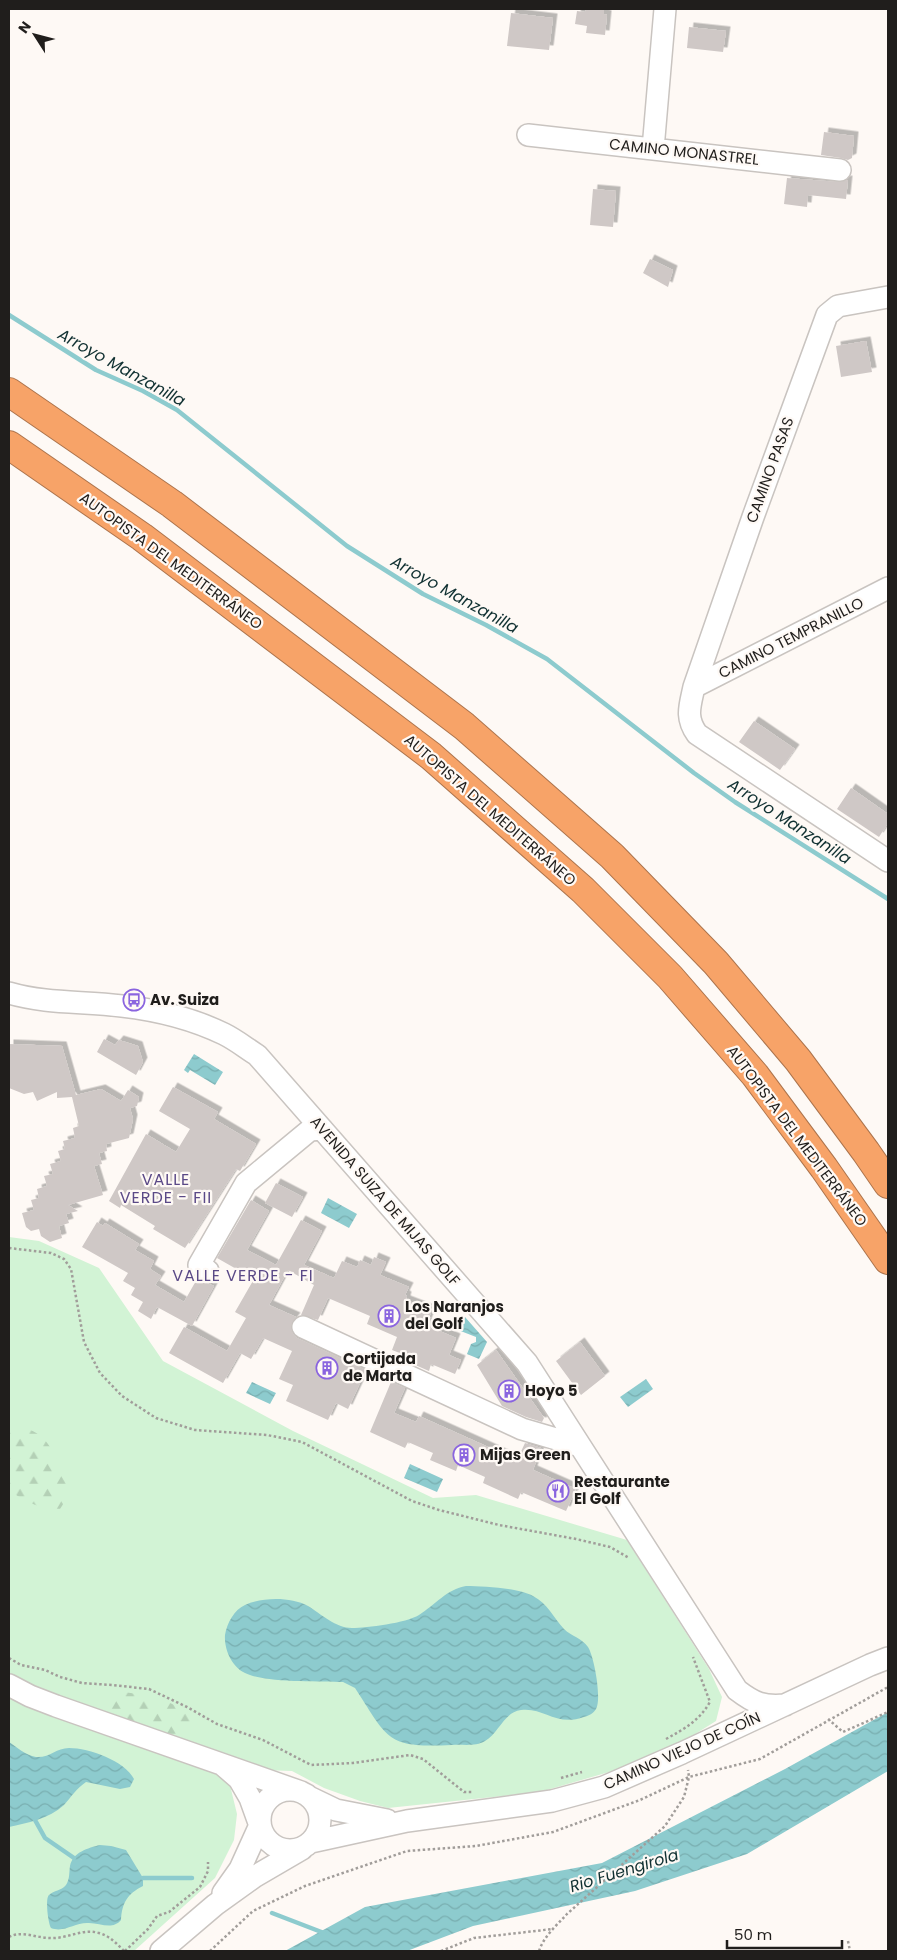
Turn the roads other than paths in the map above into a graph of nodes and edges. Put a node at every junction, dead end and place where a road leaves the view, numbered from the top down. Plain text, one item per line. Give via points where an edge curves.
1 (666, 9) edge
2 (528, 135) dead end
3 (653, 149) junction
4 (840, 170) dead end
5 (888, 297) edge
6 (9, 392) edge
7 (9, 445) edge
8 (888, 588) edge
9 (694, 687) junction
10 (888, 861) edge
11 (9, 992) edge
12 (322, 1128) junction
13 (888, 1184) edge
14 (888, 1260) edge
15 (208, 1271) dead end
16 (303, 1327) dead end
17 (580, 1446) junction
18 (888, 1658) edge
19 (9, 1685) edge
20 (737, 1690) junction
21 (785, 1705) junction
22 (713, 1739) junction
23 (220, 1763) junction
24 (305, 1794) junction
25 (407, 1821) junction
26 (259, 1824) junction
27 (307, 1845) junction
28 (215, 1905) junction
29 (161, 1951) edge

1 - 3 street
2 - 3 street, CAMINO MONASTREL
3 - 4 street, CAMINO MONASTREL
5 - 9 street, CAMINO PASAS via 838,306 827,315
6 - 13 highway via 172,504 464,726 612,856 716,963 798,1060
7 - 14 highway, AUTOPISTA DEL MEDITERRÁNEO via 142,537 431,756 582,890 670,977 755,1075
8 - 9 street, CAMINO TEMPRANILLO
9 - 10 street, CAMINO PASAS via 688,714 697,734
11 - 12 street, AVENIDA SUIZA DE MIJAS GOLF via 28,999 157,1012 184,1018 225,1034 256,1055
12 - 15 street via 310,1130 246,1183 198,1265
12 - 17 street, AVENIDA SUIZA DE MIJAS GOLF via 527,1363
16 - 17 street via 522,1429
17 - 20 street, AVENIDA SUIZA DE MIJAS GOLF
18 - 21 street, CAMINO VIEJO DE COÍN
19 - 23 street, CAMINO VIEJO DE COÍN via 56,1706
20 - 21 street, AVENIDA SUIZA DE MIJAS GOLF via 759,1704
20 - 22 street via 738,1713
21 - 22 street, CAMINO VIEJO DE COÍN
22 - 25 street, CAMINO VIEJO DE COÍN via 604,1786 552,1802
23 - 24 street, CAMINO VIEJO DE COÍN
23 - 26 street via 239,1779
24 - 25 street, CAMINO VIEJO DE COÍN via 336,1810 374,1819
24 - 26 street via 291,1790 272,1796 260,1812
24 - 27 street via 316,1804 320,1824
25 - 27 street, CAMINO VIEJO DE COÍN
26 - 27 street via 274,1847 294,1850
26 - 28 street, CAMINO VIEJO DE COÍN via 240,1869
27 - 28 street, CAMINO VIEJO DE COÍN
28 - 29 street, CAMINO VIEJO DE COÍN

